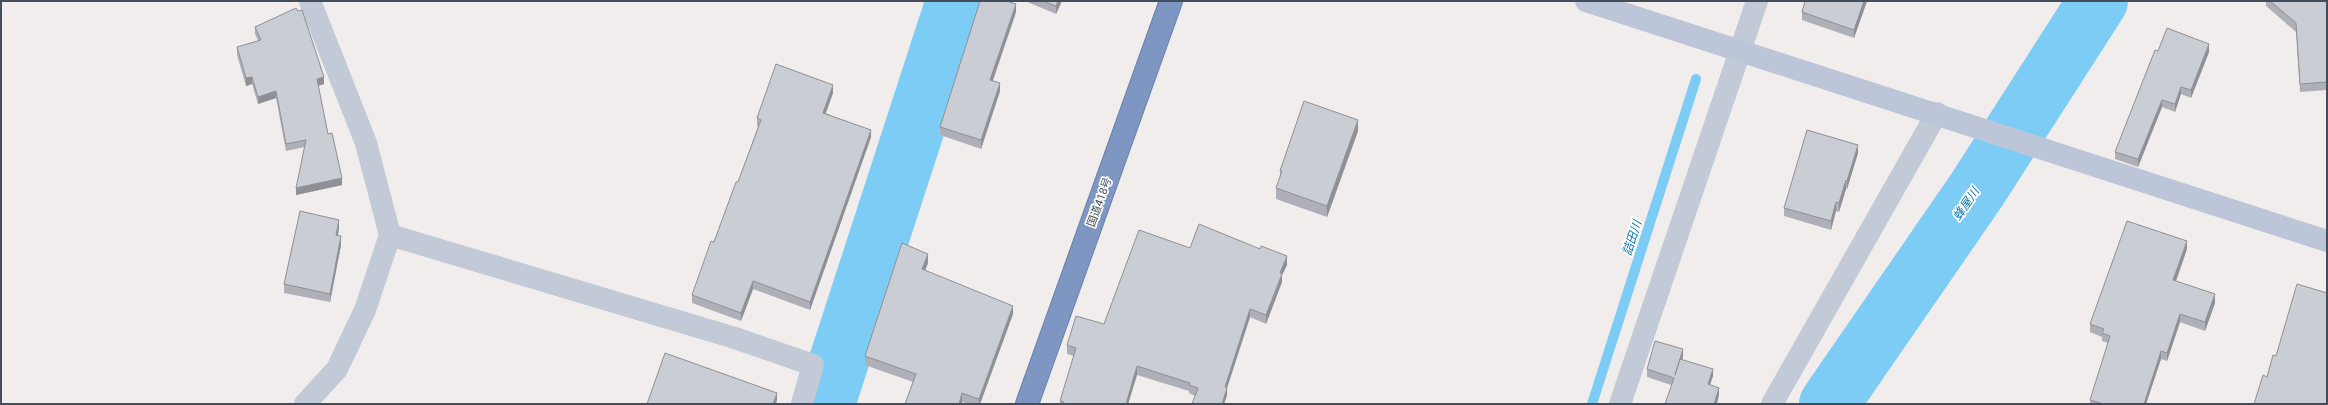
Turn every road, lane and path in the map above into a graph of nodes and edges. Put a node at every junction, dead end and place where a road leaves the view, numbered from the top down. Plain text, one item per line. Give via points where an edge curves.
1 (310, 1) edge
2 (1172, 1) edge
3 (1586, 1) edge
4 (1757, 1) edge
5 (1740, 51) junction
6 (1937, 113) junction
7 (390, 235) junction
8 (2327, 241) edge
9 (306, 404) edge
10 (802, 404) edge
11 (1027, 404) edge
12 (1620, 404) edge
13 (1772, 404) edge

1 - 7 street via 366,143
2 - 11 highway, 国道418号
3 - 5 street
4 - 5 street
5 - 6 street
5 - 12 street
6 - 8 street
6 - 13 street
7 - 9 street via 365,310 337,369
7 - 10 street via 735,338 813,365

